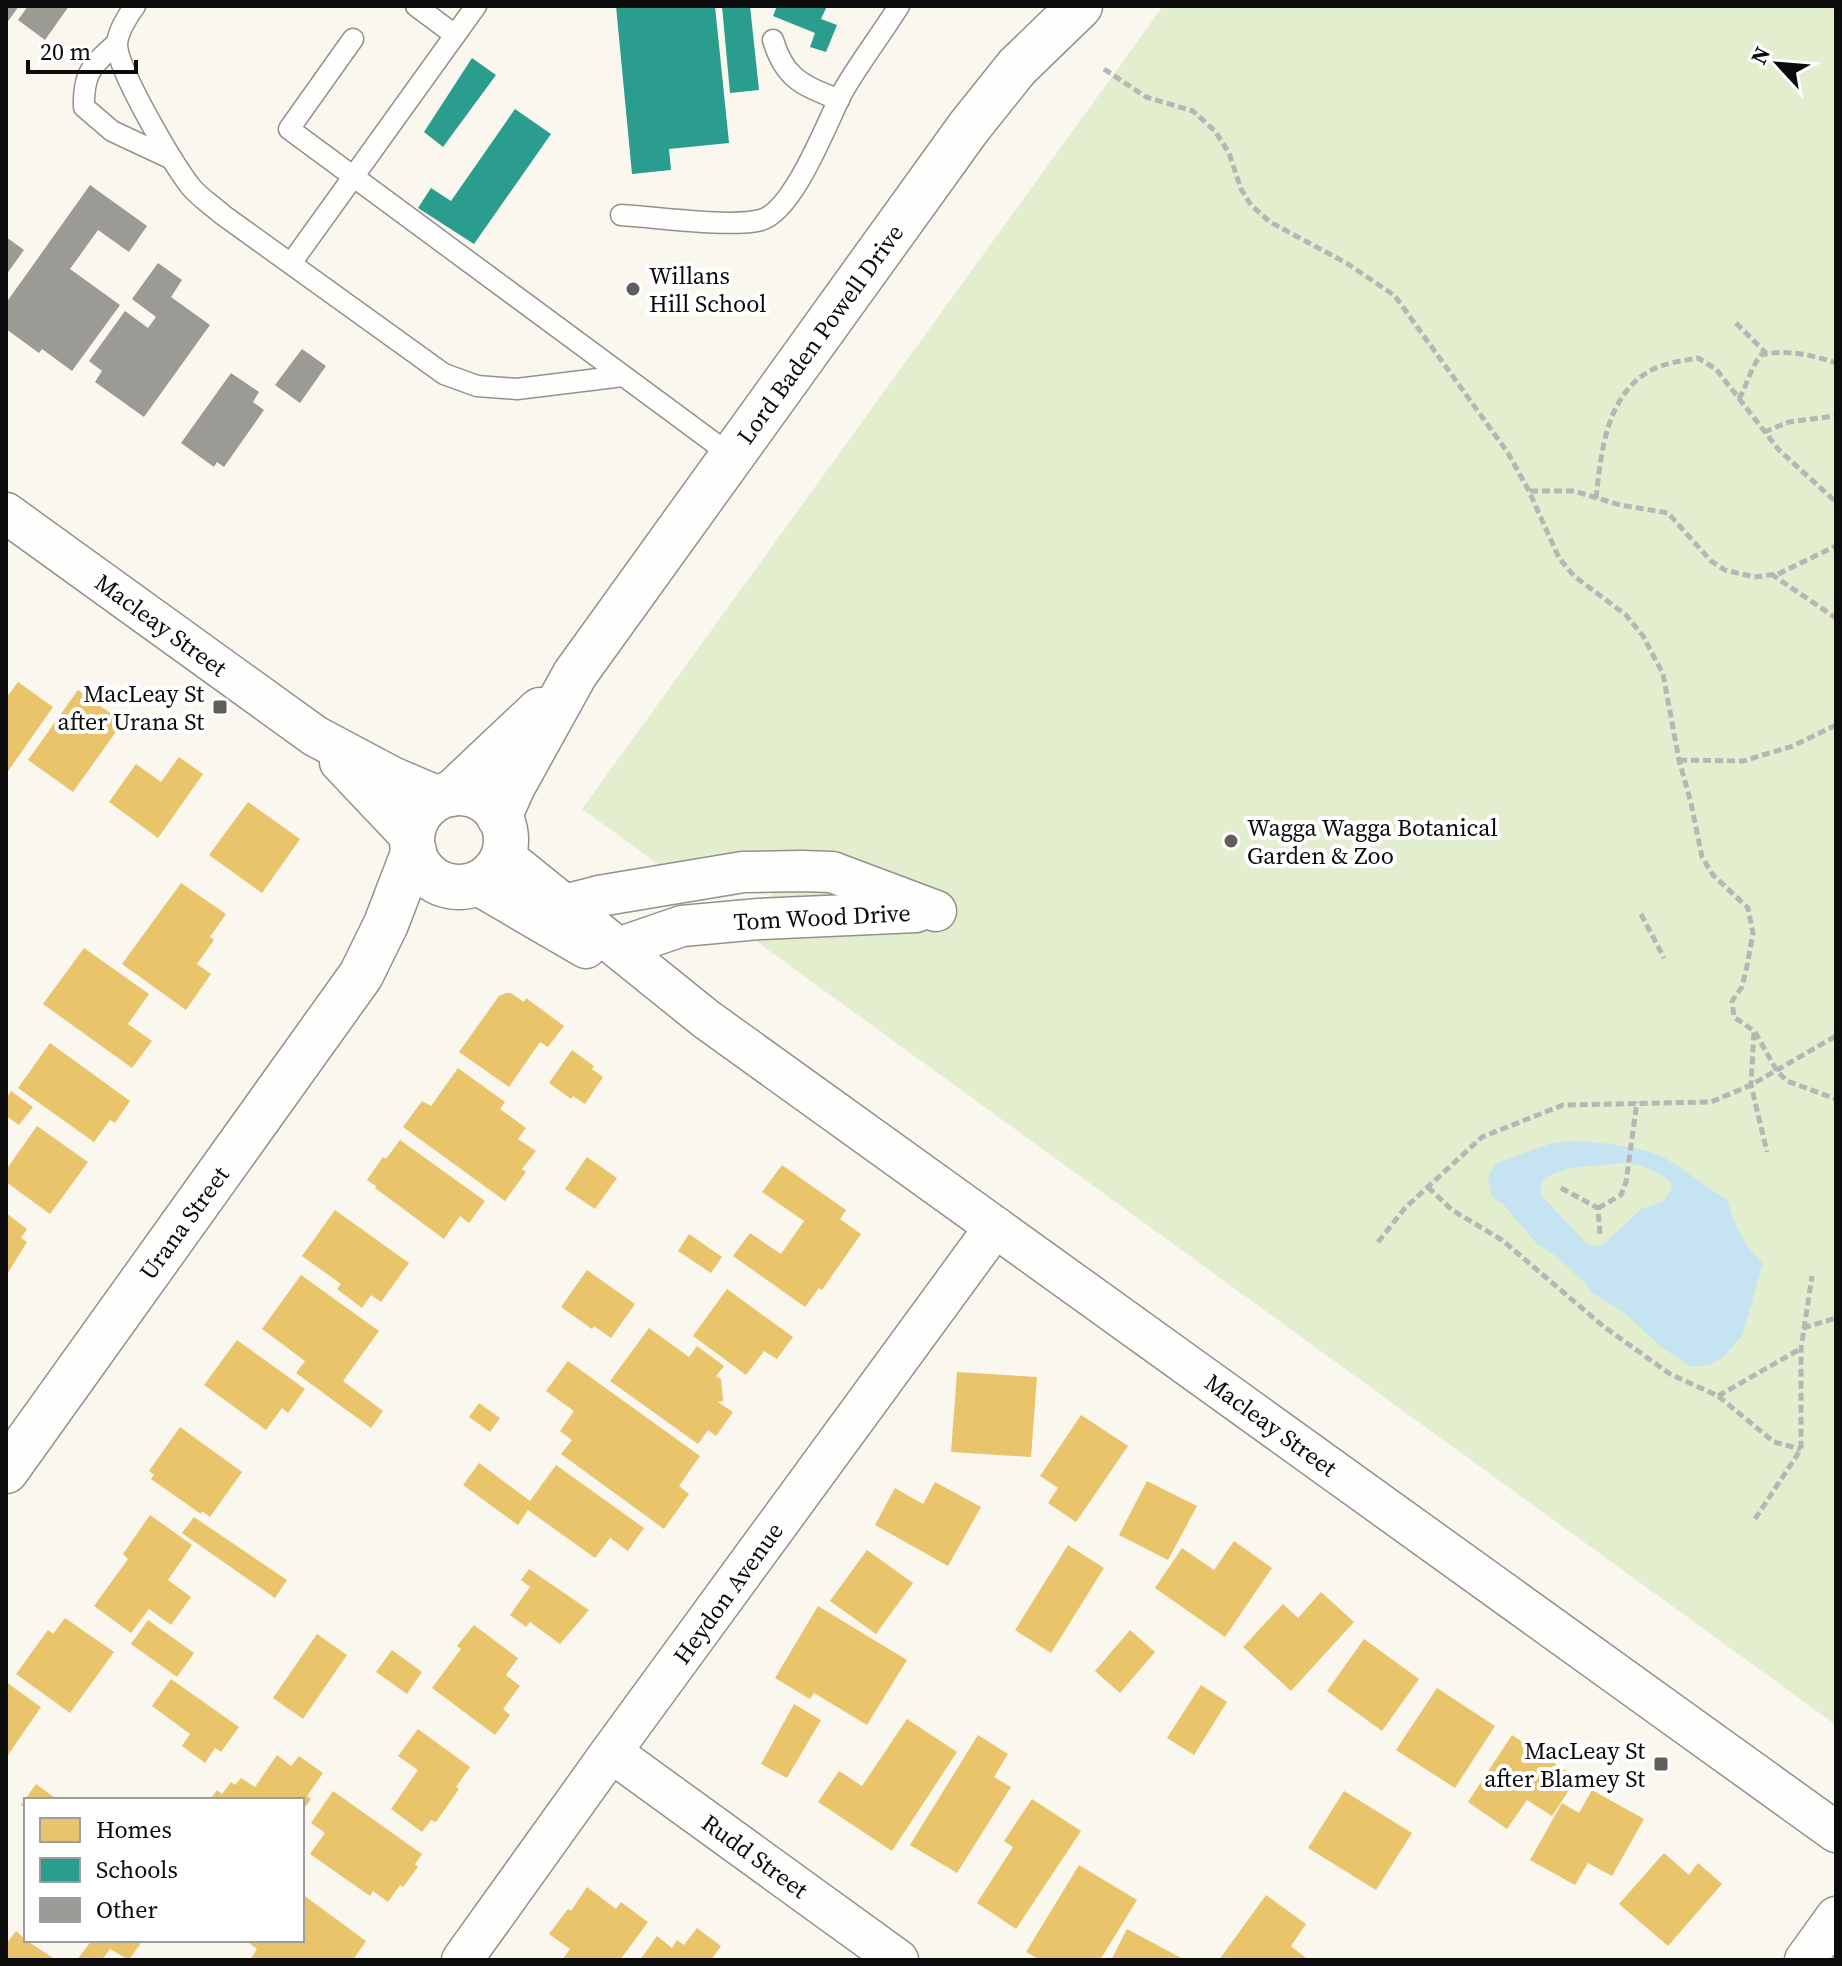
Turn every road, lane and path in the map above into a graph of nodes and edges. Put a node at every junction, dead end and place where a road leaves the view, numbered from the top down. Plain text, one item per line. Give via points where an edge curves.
1 (135, 6) edge
2 (416, 6) edge
3 (476, 6) edge
4 (899, 6) edge
5 (1080, 6) edge
6 (455, 35) junction
7 (353, 39) dead end
8 (773, 40) dead end
9 (117, 43) junction
10 (1104, 69) dead end
11 (839, 100) junction
12 (172, 159) junction
13 (354, 177) junction
14 (621, 215) dead end
15 (292, 262) junction
16 (1736, 323) dead end
17 (1766, 353) junction
18 (1836, 363) edge
19 (623, 376) junction
20 (1739, 399) junction
21 (1836, 416) edge
22 (1764, 432) junction
23 (732, 456) junction
24 (1529, 491) junction
25 (1596, 498) junction
26 (1836, 502) edge
27 (6, 513) edge
28 (1836, 546) edge
29 (1771, 574) junction
30 (1836, 618) edge
31 (575, 674) junction
32 (1836, 725) edge
33 (315, 736) junction
34 (1679, 760) junction
35 (445, 795) junction
36 (413, 845) junction
37 (483, 861) junction
38 (564, 905) junction
39 (1641, 914) dead end
40 (618, 948) junction
41 (1664, 958) dead end
42 (361, 975) junction
43 (706, 1019) junction
44 (1754, 1031) junction
45 (1836, 1036) edge
46 (1777, 1071) junction
47 (1751, 1085) junction
48 (1836, 1099) edge
49 (1637, 1102) junction
50 (1767, 1152) dead end
51 (1428, 1187) junction
52 (1561, 1188) dead end
53 (1598, 1208) junction
54 (995, 1227) junction
55 (1600, 1235) dead end
56 (1378, 1242) dead end
57 (1812, 1276) dead end
58 (1836, 1318) edge
59 (1803, 1328) junction
60 (1801, 1349) junction
61 (1718, 1396) junction
62 (1801, 1449) junction
63 (6, 1471) edge
64 (1755, 1519) dead end
65 (611, 1752) junction
66 (1836, 1832) edge
67 (1836, 1917) edge
68 (462, 1960) edge
69 (898, 1960) edge
70 (1805, 1960) edge

1 - 9 lane
2 - 6 lane
3 - 6 lane
4 - 11 lane
5 - 23 street, Lord Baden Powell Drive via 1017,67 969,127
6 - 13 lane
7 - 13 lane via 289,129
8 - 11 lane via 798,83
9 - 12 lane via 124,68
9 - 12 lane via 94,63 83,84 84,107 112,131
10 - 24 path via 1146,97 1193,111 1222,142 1251,205 1270,222 1395,296 1508,453
11 - 14 lane via 790,194 764,219
12 - 15 lane via 192,189
13 - 15 lane
13 - 19 lane
15 - 19 lane via 444,374 477,386 517,389
16 - 17 path
17 - 18 path
17 - 20 path via 1754,363
19 - 23 lane
20 - 22 path
20 - 25 path via 1716,369 1698,358 1651,370 1632,383 1619,399 1601,455
21 - 22 path via 1789,422
22 - 26 path
23 - 31 street, Lord Baden Powell Drive
24 - 25 path via 1574,491
24 - 34 path via 1559,558 1626,615 1657,658
25 - 29 path via 1668,513 1725,570 1754,577
27 - 33 street, Macleay Street
28 - 29 path
29 - 30 path
31 - 35 street, Lord Baden Powell Drive
31 - 37 street, Lord Baden Powell Drive via 513,786
32 - 34 path via 1793,746 1743,761
33 - 35 street, Macleay Street via 392,777
33 - 36 street, Macleay Street
34 - 44 path via 1702,857 1748,908 1753,933 1742,987 1732,1001 1734,1017
35 - 36 street via 420,812
35 - 37 street via 467,793 488,804
36 - 37 street via 417,862 430,878
36 - 42 street, Urana Street via 386,924
37 - 38 street, Macleay Street
37 - 42 street, Urana Street
37 - 43 street, Macleay Street
38 - 40 street, Macleay Street
38 - 40 street, Tom Wood Drive via 743,872 801,871 832,872 936,911 682,926
39 - 41 path
40 - 43 street, Macleay Street
42 - 63 street, Urana Street
43 - 54 street, Macleay Street
44 - 46 path
44 - 47 path
45 - 46 path
46 - 47 path
46 - 48 path via 1787,1081
47 - 49 path via 1711,1102
47 - 50 path
49 - 51 path via 1563,1105 1482,1137
49 - 53 path via 1626,1182 1621,1195
51 - 56 path
51 - 61 path via 1452,1210 1502,1240 1603,1326 1670,1374
52 - 53 path
53 - 55 path
54 - 65 street, Heydon Avenue
54 - 66 street, Macleay Street
57 - 59 path
58 - 59 path
59 - 60 path
60 - 61 path
60 - 62 path
61 - 62 path via 1774,1442
62 - 64 path
65 - 68 street, Heydon Avenue
65 - 69 street, Rudd Street
67 - 70 street

